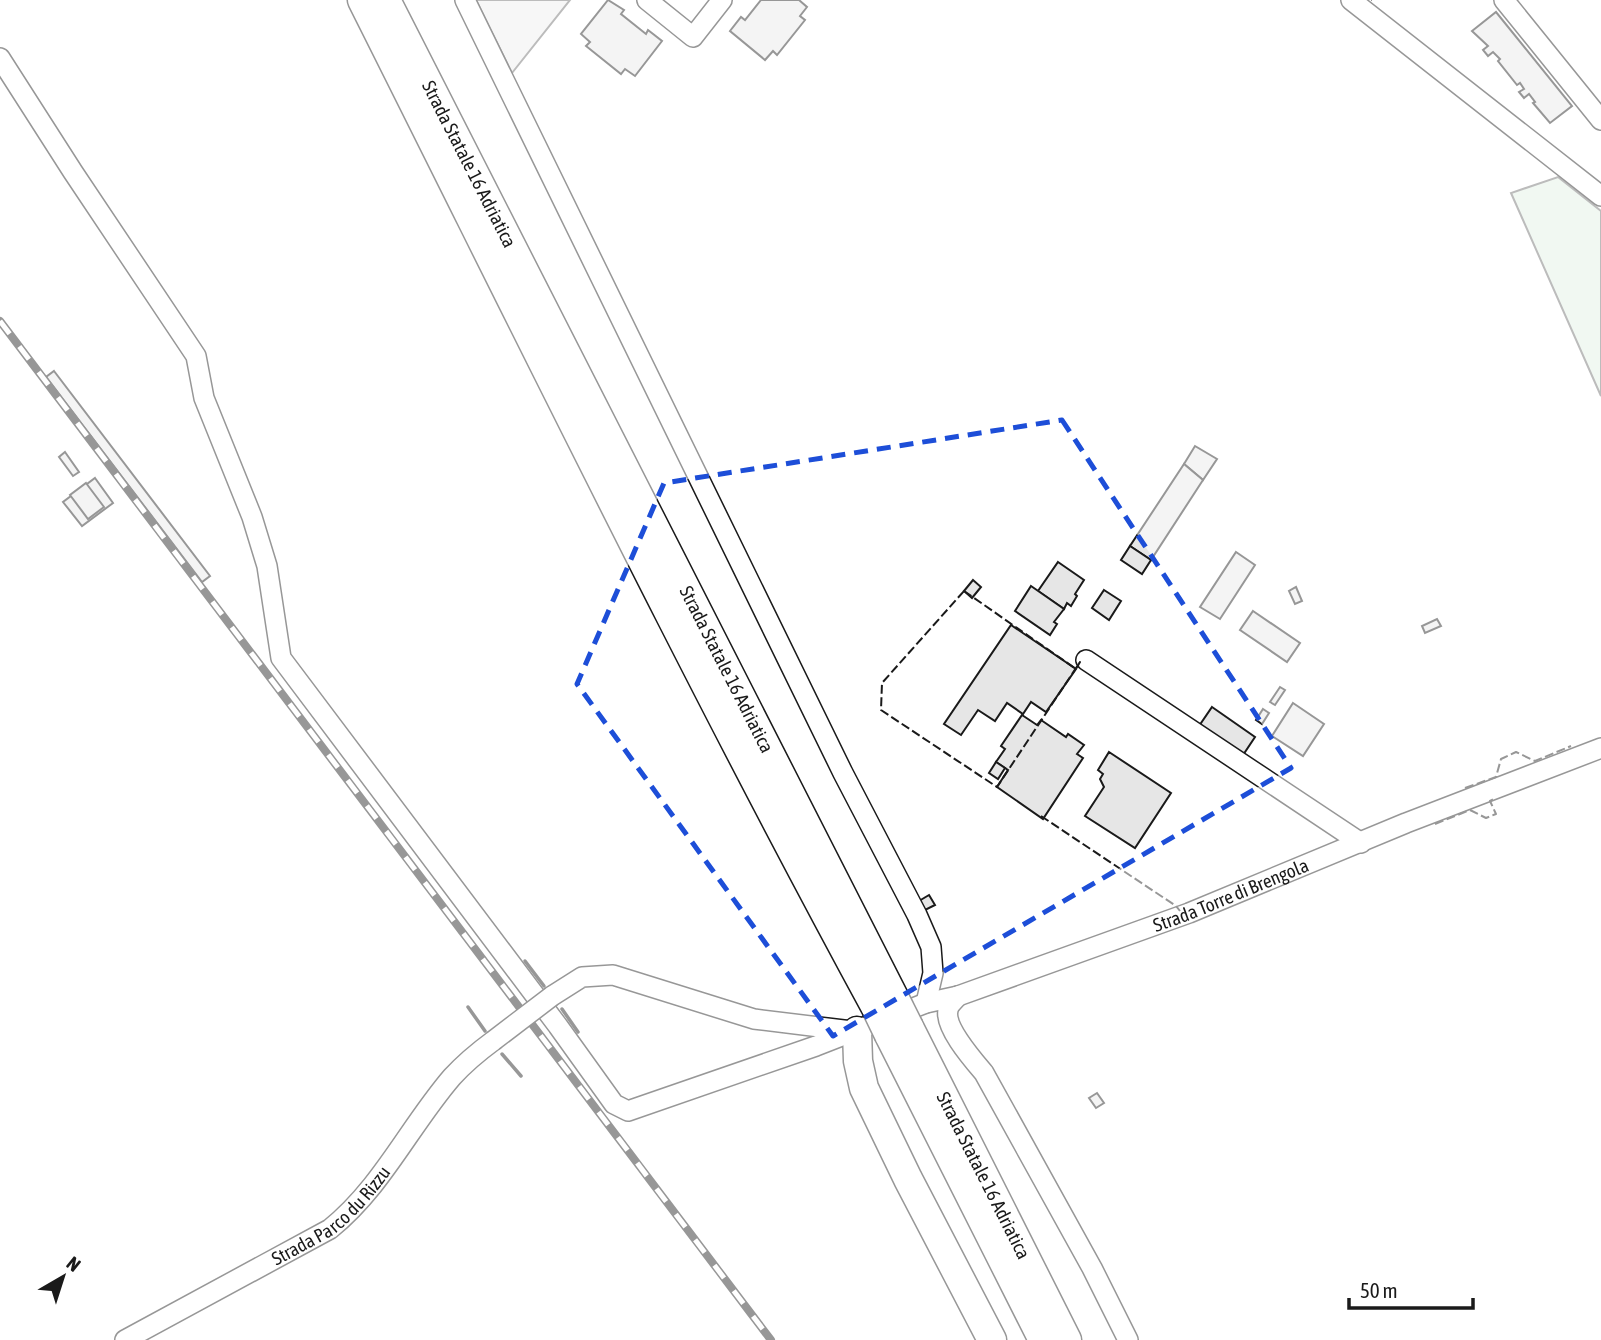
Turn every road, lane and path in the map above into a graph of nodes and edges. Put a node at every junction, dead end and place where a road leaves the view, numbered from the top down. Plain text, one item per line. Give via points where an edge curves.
1 (362, 0) edge
2 (386, 0) edge
3 (466, 0) edge
4 (647, 0) edge
5 (722, 0) edge
6 (1351, 0) edge
7 (1504, 0) edge
8 (0, 58) edge
9 (1601, 120) edge
10 (1601, 196) edge
11 (1086, 660) dead end
12 (1601, 748) edge
13 (1361, 843) junction
14 (958, 996) junction
15 (885, 1003) junction
16 (926, 1003) junction
17 (857, 1031) junction
18 (899, 1031) junction
19 (125, 1340) edge
20 (992, 1340) edge
21 (1043, 1340) edge
22 (1067, 1340) edge
23 (1128, 1340) edge

1 - 15 highway, Strada Statale 16 Adriatica via 817,900
2 - 15 highway, Strada Statale 16 Adriatica
3 - 16 street via 825,737 917,915 931,947 933,973
4 - 5 street via 693,37
6 - 10 street
7 - 9 street
8 - 17 street, Strada Torre di Brengola via 196,356 204,398 268,566 281,658 614,1104 628,1111
11 - 13 street
12 - 13 street, Strada Torre di Brengola
13 - 14 street, Strada Torre di Brengola via 1189,913
14 - 16 street, Strada Torre di Brengola
14 - 23 street via 948,1006 950,1025 984,1073
15 - 18 highway, Strada Statale 16 Adriatica, bridge
16 - 17 street, Strada Torre di Brengola
17 - 19 street, Strada Parco du Rizzu, bridge via 754,1019 612,975 582,977 453,1076 374,1185 337,1224
17 - 20 highway via 864,1088
18 - 21 highway, Strada Statale 16 Adriatica
18 - 22 highway, Strada Statale 16 Adriatica

